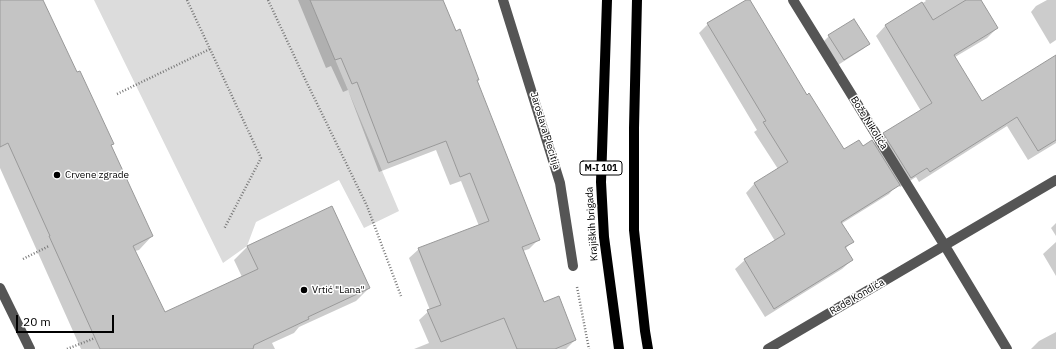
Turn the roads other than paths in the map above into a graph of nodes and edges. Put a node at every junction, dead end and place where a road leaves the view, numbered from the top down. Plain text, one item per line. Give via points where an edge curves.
1 (503, 0) edge
2 (607, 0) edge
3 (637, 0) edge
4 (793, 0) edge
5 (1056, 180) edge
6 (945, 246) junction
7 (573, 266) road end
8 (0, 288) edge
9 (30, 349) edge
10 (620, 349) edge
11 (648, 349) edge
12 (768, 349) edge
13 (1006, 349) edge

1 - 7 street, Jaroslava Plecitija via 560,183
2 - 10 main road, Krajiških brigada / M-I 101 via 601,182 604,237
3 - 11 main road, M-I 101 via 634,230
4 - 6 street, Bože Nikolića
5 - 6 street, Rade Kondića
6 - 12 street, Rade Kondića
6 - 13 street
8 - 9 street

